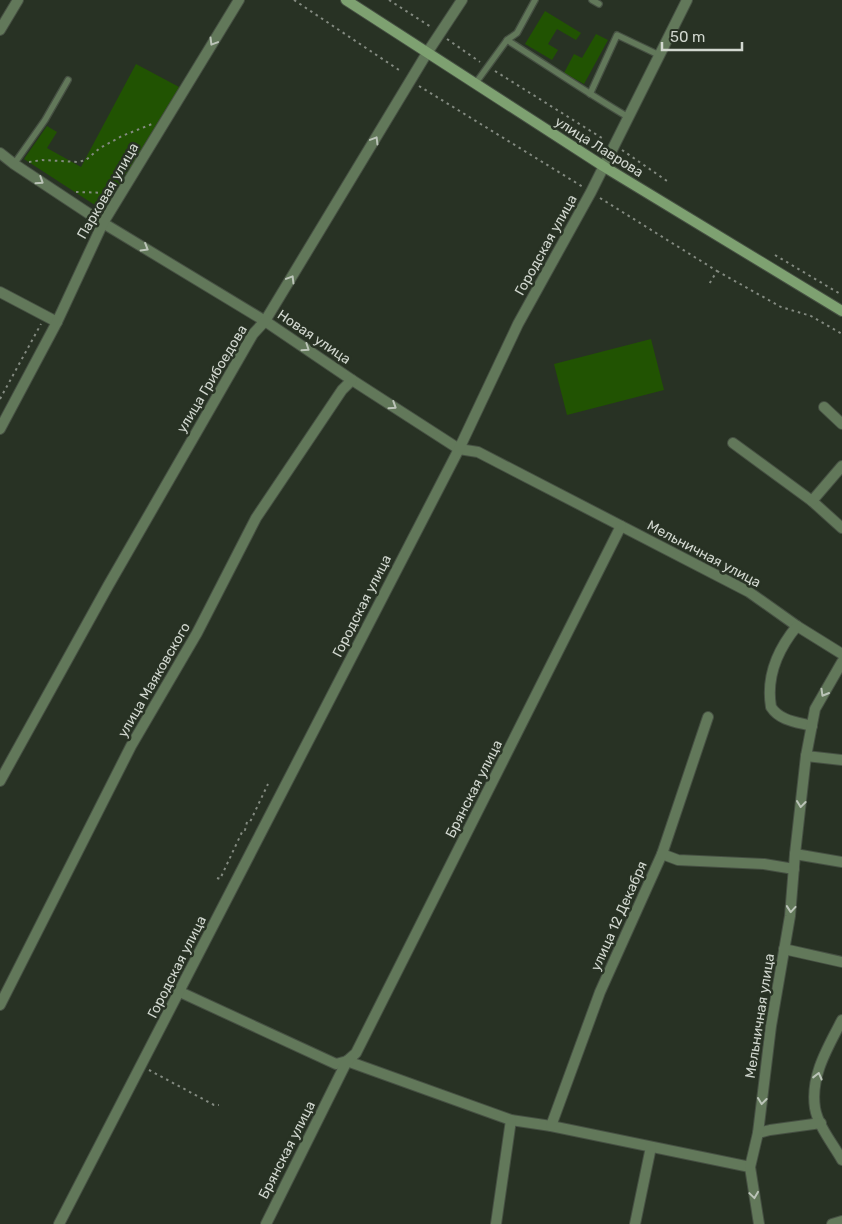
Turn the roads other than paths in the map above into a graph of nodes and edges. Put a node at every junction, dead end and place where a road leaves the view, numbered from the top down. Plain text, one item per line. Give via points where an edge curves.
1 (18, 0) edge
2 (239, 0) edge
3 (346, 0) edge
4 (462, 0) edge
5 (534, 0) edge
6 (592, 0) edge
7 (687, 0) edge
8 (599, 4) dead end
9 (0, 30) edge
10 (507, 40) junction
11 (427, 53) junction
12 (659, 55) junction
13 (68, 80) dead end
14 (475, 84) junction
15 (590, 94) junction
16 (628, 117) junction
17 (0, 153) edge
18 (14, 164) junction
19 (603, 166) junction
20 (103, 223) junction
21 (0, 292) edge
22 (842, 311) edge
23 (266, 321) junction
24 (57, 322) junction
25 (352, 380) junction
26 (824, 407) dead end
27 (842, 424) edge
28 (0, 429) edge
29 (733, 443) dead end
30 (458, 449) junction
31 (842, 466) edge
32 (812, 501) junction
33 (622, 526) junction
34 (842, 528) edge
35 (797, 626) junction
36 (842, 654) edge
37 (842, 662) edge
38 (708, 716) dead end
39 (812, 726) junction
40 (806, 756) junction
41 (842, 760) edge
42 (0, 781) edge
43 (662, 854) junction
44 (795, 854) junction
45 (842, 862) edge
46 (794, 869) junction
47 (784, 949) junction
48 (842, 962) edge
49 (180, 992) junction
50 (0, 1005) edge
51 (842, 1020) edge
52 (347, 1061) junction
53 (511, 1120) junction
54 (821, 1123) junction
55 (552, 1126) junction
56 (758, 1134) junction
57 (651, 1147) junction
58 (842, 1160) edge
59 (750, 1167) junction
60 (842, 1221) edge
61 (59, 1224) edge
62 (266, 1224) edge
63 (496, 1224) edge
64 (634, 1224) edge
65 (758, 1224) edge
66 (832, 1224) edge

1 - 9 street
2 -> 20 street, Парковая улица
3 - 11 main road, улица Лаврова
4 - 11 street, улица Грибоедова
5 - 10 lane via 517,33
6 - 8 lane
7 - 12 street, Городская улица
10 - 14 lane
10 - 15 lane
11 - 14 main road, улица Лаврова
23 -> 11 street, улица Грибоедова
12 - 15 lane via 618,35
12 - 16 street, Городская улица
13 - 18 lane
14 - 19 main road, улица Лаврова
15 - 16 lane
16 - 19 street, Городская улица
17 - 18 street, Новая улица
18 -> 20 street, Новая улица
19 - 22 main road, улица Лаврова
19 - 30 street, Городская улица via 518,324
20 -> 23 street, Новая улица
20 - 24 street, Парковая улица
21 - 24 street
23 -> 25 street, Новая улица
23 - 42 street, улица Грибоедова via 252,334
24 - 28 street, Парковая улица
25 -> 30 street, Новая улица
25 - 50 street, улица Маяковского via 256,518 197,633 132,746
26 - 27 street
29 - 32 street
30 - 33 street, Новая улица via 478,452
30 - 49 street, Городская улица
31 - 32 street
32 - 34 street
33 - 35 street, Мельничная улица via 749,592
33 - 52 street, Брянская улица via 361,1044
35 - 36 street, Мельничная улица
35 - 39 street via 785,641 776,661 770,684 771,707 790,721
37 -> 39 street, Мельничная улица via 815,709
38 - 43 street, улица 12 Декабря
39 - 40 street, Мельничная улица
40 - 41 street
40 -> 44 street, Мельничная улица
43 - 46 street via 678,860 764,864
43 - 55 street, улица 12 Декабря via 600,992
44 - 45 street
44 - 46 street, Мельничная улица
46 -> 47 street, Мельничная улица
47 - 48 street
47 -> 56 street, Мельничная улица
49 - 52 street via 336,1064
49 - 61 street, Городская улица
54 -> 51 street via 816,1109 817,1075
52 - 53 street
52 - 62 street, Брянская улица
53 - 55 street
53 - 63 street
54 - 56 street
54 - 58 street
55 - 57 street
56 - 59 street, Мельничная улица
57 - 59 street
57 - 64 street
59 -> 65 street, Мельничная улица
60 - 66 street

